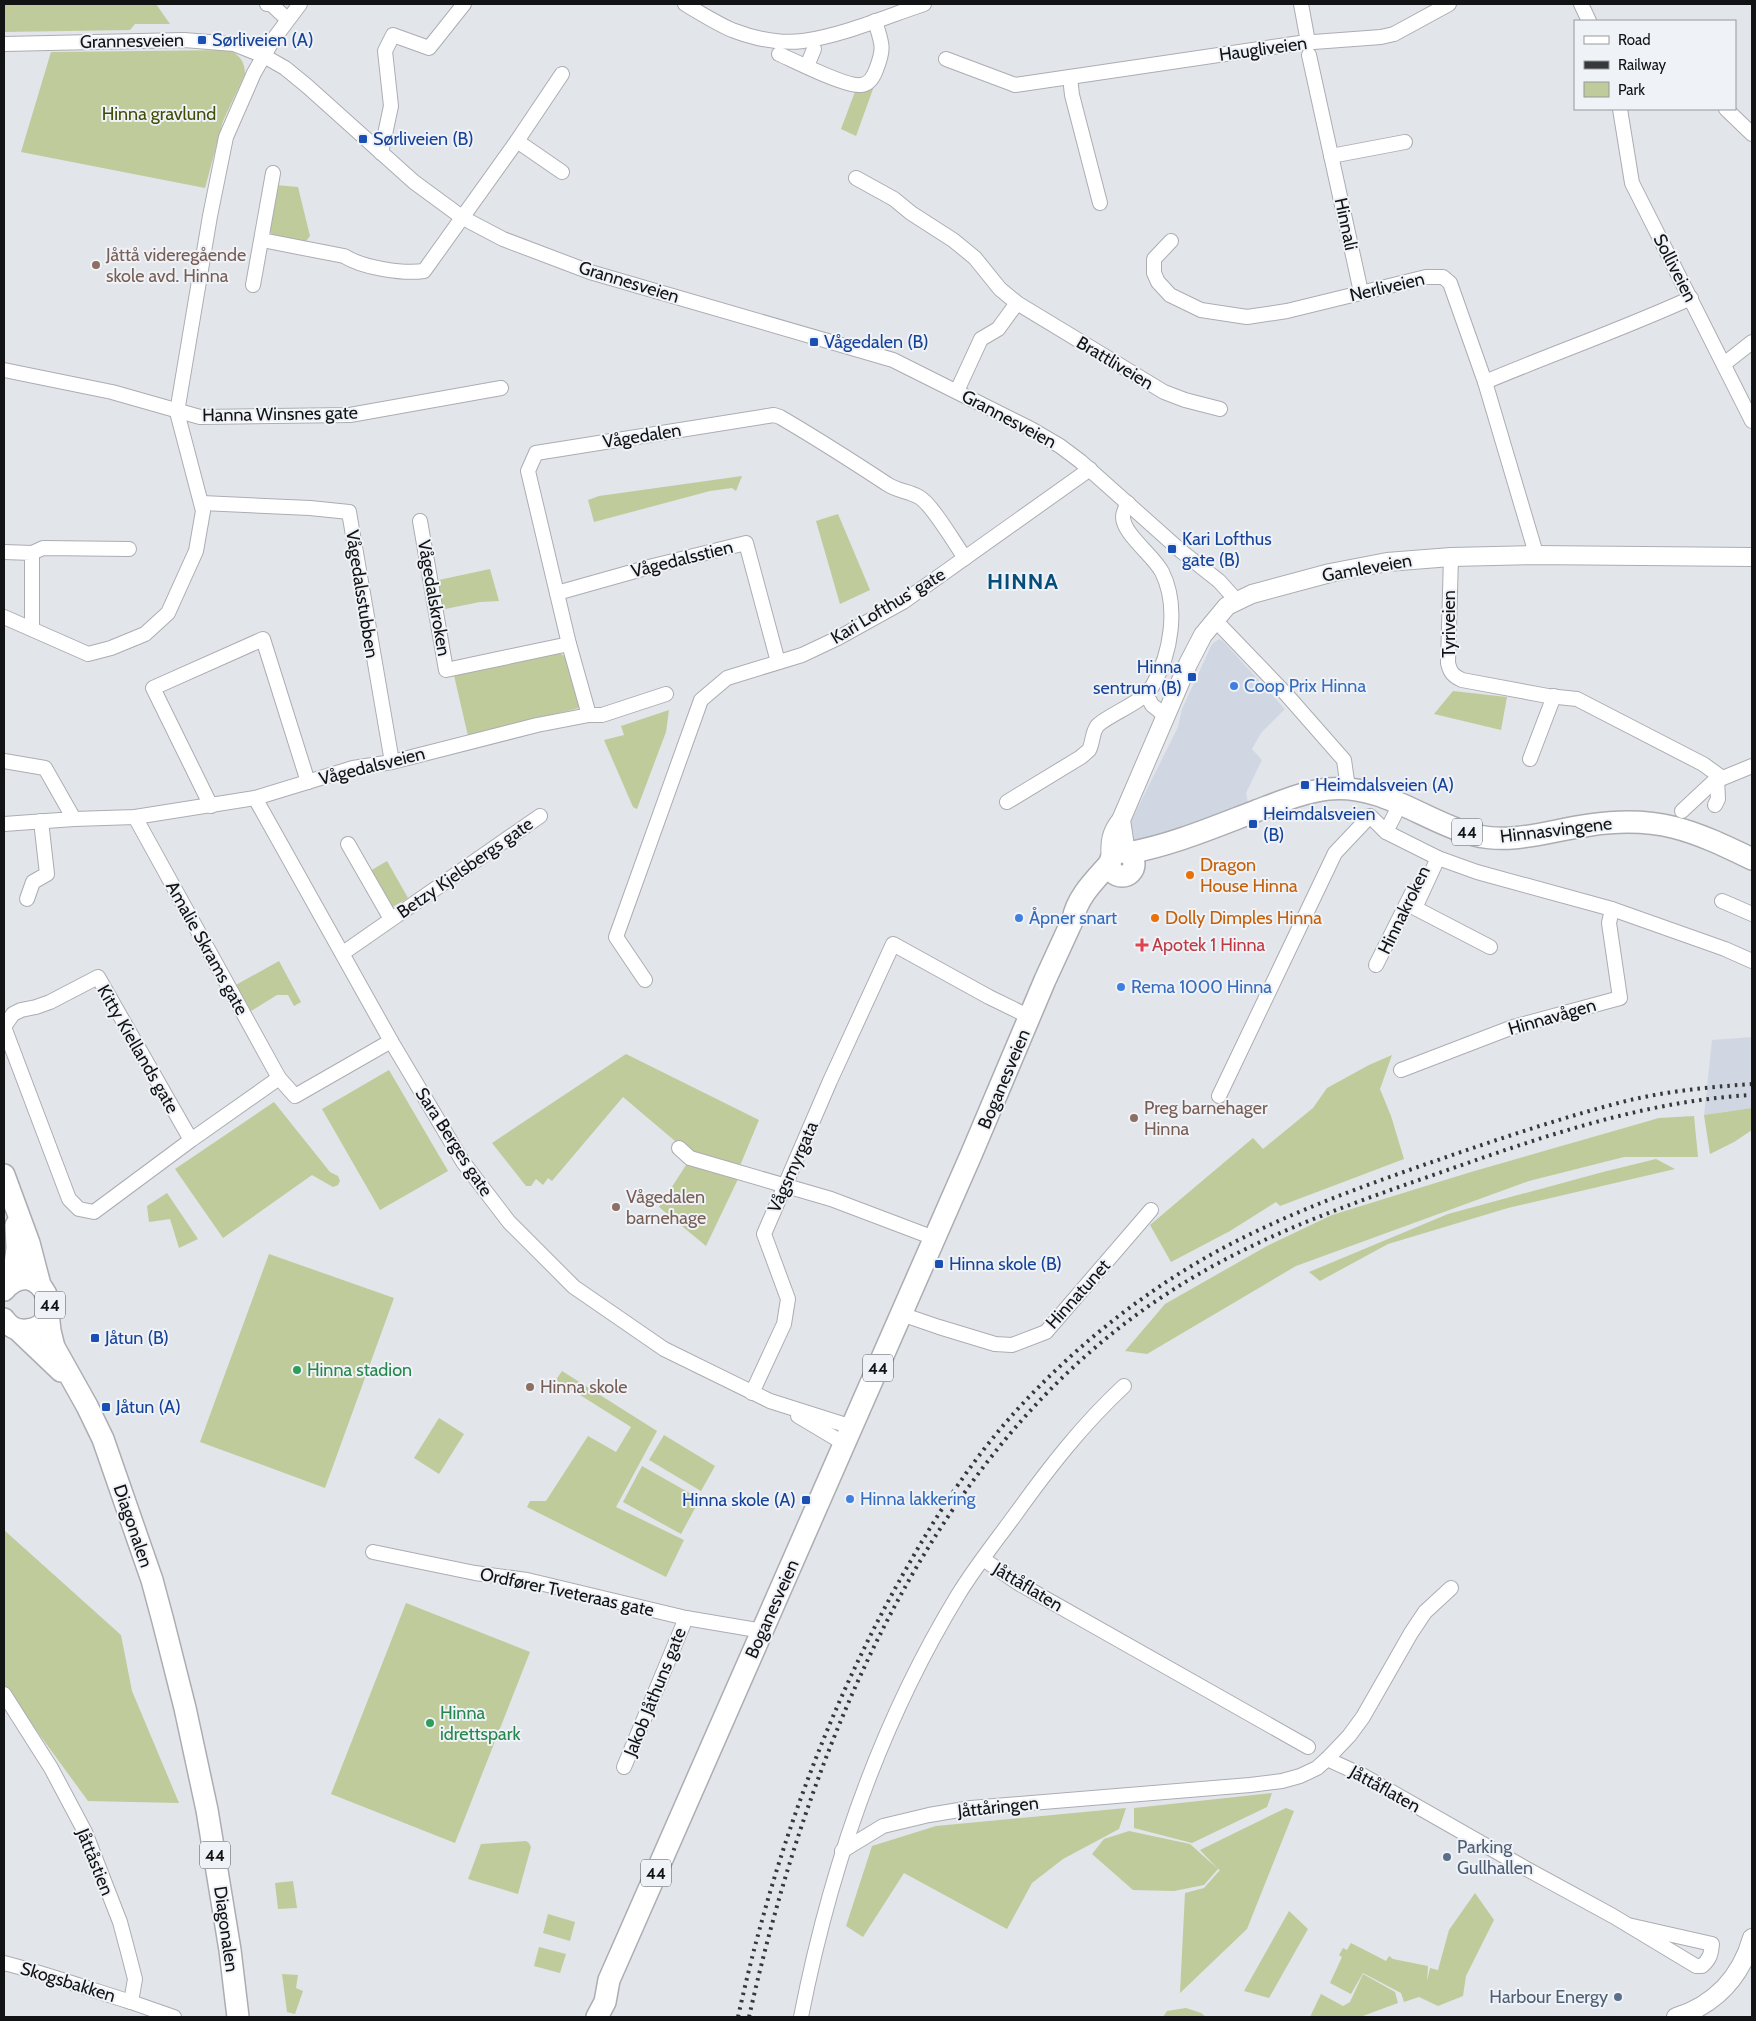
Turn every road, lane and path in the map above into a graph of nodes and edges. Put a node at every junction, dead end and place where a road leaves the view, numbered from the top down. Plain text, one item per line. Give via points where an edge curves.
1 (271, 4) edge
2 (300, 4) edge
3 (464, 4) edge
4 (685, 4) edge
5 (924, 4) edge
6 (1301, 4) edge
7 (1449, 4) edge
8 (1581, 4) edge
9 (287, 19) junction
10 (1589, 20) edge
11 (875, 21) junction
12 (4, 44) edge
13 (814, 49) dead end
14 (1308, 49) junction
15 (779, 54) dead end
16 (264, 56) junction
17 (946, 59) dead end
18 (807, 66) junction
19 (562, 74) dead end
20 (1070, 77) junction
21 (1620, 110) edge
22 (1727, 110) edge
23 (1752, 134) edge
24 (517, 141) junction
25 (1406, 142) dead end
26 (381, 153) junction
27 (1331, 156) junction
28 (274, 172) dead end
29 (562, 172) dead end
30 (856, 178) dead end
31 (1100, 204) dead end
32 (463, 218) junction
33 (262, 240) junction
34 (1172, 241) dead end
35 (253, 285) dead end
36 (1361, 292) junction
37 (1691, 298) junction
38 (1017, 303) junction
39 (1752, 342) edge
40 (1724, 364) junction
41 (4, 370) edge
42 (1485, 382) junction
43 (501, 388) dead end
44 (957, 391) junction
45 (1220, 409) dead end
46 (177, 412) junction
47 (1752, 421) edge
48 (1090, 469) junction
49 (202, 503) junction
50 (1128, 503) junction
51 (420, 521) dead end
52 (130, 549) dead end
53 (4, 552) edge
54 (32, 553) junction
55 (1532, 555) junction
56 (1451, 557) junction
57 (1752, 557) edge
58 (965, 558) junction
59 (557, 592) junction
60 (1237, 601) junction
61 (4, 617) edge
62 (1214, 619) junction
63 (32, 629) junction
64 (568, 644) junction
65 (778, 662) junction
66 (666, 694) dead end
67 (1146, 694) junction
68 (1554, 696) junction
69 (589, 715) junction
70 (1166, 717) junction
71 (1530, 759) dead end
72 (4, 761) edge
73 (392, 762) junction
74 (1752, 766) edge
75 (1719, 778) junction
76 (308, 782) junction
77 (1348, 788) junction
78 (255, 798) junction
79 (1007, 802) dead end
80 (1400, 804) junction
81 (1715, 805) dead end
82 (211, 806) junction
83 (1682, 811) dead end
84 (540, 816) dead end
85 (135, 817) junction
86 (74, 819) junction
87 (41, 821) junction
88 (4, 824) edge
89 (1386, 832) junction
90 (348, 844) dead end
91 (1435, 856) junction
92 (1752, 859) edge
93 (1122, 862) junction
94 (28, 899) dead end
95 (1722, 901) dead end
96 (1612, 909) junction
97 (1752, 914) edge
98 (391, 919) junction
99 (1490, 947) dead end
100 (343, 953) junction
101 (1752, 961) edge
102 (1376, 965) dead end
103 (645, 980) dead end
104 (1030, 1017) junction
105 (391, 1041) junction
106 (1401, 1070) dead end
107 (279, 1078) junction
108 (1220, 1096) dead end
109 (190, 1140) junction
110 (679, 1148) dead end
111 (4, 1175) edge
112 (785, 1187) junction
113 (15, 1205) junction
114 (1151, 1210) dead end
115 (934, 1238) junction
116 (40, 1285) junction
117 (8, 1286) edge
118 (48, 1313) junction
119 (901, 1314) junction
120 (11, 1324) edge
121 (74, 1383) junction
122 (1124, 1386) dead end
123 (752, 1393) junction
124 (848, 1435) junction
125 (373, 1552) dead end
126 (983, 1559) junction
127 (1451, 1588) dead end
128 (686, 1618) junction
129 (763, 1631) junction
130 (4, 1694) edge
131 (1308, 1747) dead end
132 (1327, 1759) junction
133 (624, 1767) dead end
134 (842, 1851) junction
135 (1628, 1925) junction
136 (1751, 1948) edge
137 (4, 1963) edge
138 (609, 1980) junction
139 (131, 2002) junction
140 (236, 2012) edge
141 (174, 2017) edge
142 (585, 2017) edge
143 (597, 2017) edge
144 (801, 2017) edge
145 (1676, 2017) edge

1 - 9 street
2 - 9 street
3 - 26 street via 429,48 393,36 385,50 391,106
4 - 11 street via 731,30 772,40 804,41
5 - 11 street
6 - 14 street, Hinnali
7 - 14 street, Haugliveien via 1394,34
8 - 10 street
9 - 16 street
11 - 18 street via 882,53 873,77 867,83 854,85
12 - 16 street, Grannesveien via 184,40 234,44
13 - 18 street
14 - 20 street, Haugliveien
14 - 27 street, Hinnali
15 - 18 street
16 - 26 street, Grannesveien via 307,86
16 - 46 street via 226,136
17 - 20 street, Haugliveien via 1015,85
19 - 24 street
20 - 31 street
21 - 37 street, Solliveien via 1632,184
22 - 23 street
24 - 29 street
24 - 32 street
25 - 27 street
26 - 32 street, Grannesveien
27 - 36 street, Hinnali
28 - 33 street
30 - 38 street, Brattliveien via 954,240
32 - 33 street via 424,272 412,273 355,263 344,256 312,248
32 - 44 street, Grannesveien via 508,242 590,272 892,360
33 - 35 street
34 - 36 street, Nerliveien via 1154,259 1154,273 1170,295 1201,310 1247,317 1288,311
36 - 42 street, Nerliveien via 1426,277 1442,277 1450,283
37 - 40 street, Solliveien
37 - 42 street
38 - 44 street via 998,329 981,339
38 - 45 street, Brattliveien via 1164,392
39 - 40 street
40 - 47 street, Solliveien
41 - 46 street, Hanna Winsnes gate via 112,392
42 - 55 street, Nerliveien via 1534,547
43 - 46 street, Hanna Winsnes gate via 350,415 200,417
44 - 48 street, Grannesveien via 1046,437
46 - 49 street
48 - 50 street, Grannesveien
48 - 58 street, Kari Lofthus' gate
49 - 63 street via 196,551 174,602 168,614 145,634 88,654
49 - 73 street, Vågedalsstubben via 349,512
50 - 60 street, Grannesveien via 1219,580
50 - 67 street via 1124,522 1162,571 1169,590 1168,647 1158,676
51 - 64 street, Vågedalskroken via 446,670
52 - 54 street via 43,548
53 - 54 street
54 - 63 street
55 - 56 street, Gamleveien
55 - 57 street, Gamleveien
56 - 60 street, Gamleveien via 1387,562 1330,573
56 - 68 street, Tyriveien via 1448,663 1453,679
58 - 59 street, Vågedalen via 920,497 888,485 780,417 768,416 536,453 528,471
58 - 65 street, Kari Lofthus' gate via 871,621 802,655
59 - 64 street, Vågedalen
59 - 65 street, Vågedalsstien via 746,543
60 - 62 street, Gamleveien
61 - 63 street
62 - 70 street, Gamleveien via 1188,664
62 - 77 street via 1344,760
64 - 69 street, Vågedalen
65 - 103 street, Kari Lofthus' gate via 727,678 701,700 616,937
66 - 69 street, Vågedalsveien via 602,715
67 - 70 street via 1152,705
67 - 79 street via 1096,726 1089,749 1081,757
68 - 71 street
68 - 75 street, Tyriveien via 1577,699 1607,713 1703,764
69 - 73 street, Vågedalsveien
70 - 93 street, Gamleveien via 1121,820
72 - 86 street via 45,768
73 - 76 street, Vågedalsveien via 353,768
74 - 75 street
75 - 81 street
75 - 83 street
76 - 78 street, Vågedalsveien
76 - 82 street via 263,639 153,688
77 - 80 main road, Hinnasvingene / 44
77 - 93 main road, Hinnasvingene / 44 via 1303,794
78 - 82 street, Vågedalsveien
78 - 100 street, Sara Berges gate
80 - 89 street
80 - 92 main road, Hinnasvingene / 44 via 1473,835 1490,838 1524,837 1617,822 1656,823 1692,832
82 - 85 street, Vågedalsveien
84 - 98 street, Betzy Kjelsbergs gate
85 - 86 street, Vågedalsveien
85 - 107 street, Amalie Skrams gate
86 - 87 street, Vågedalsveien
87 - 88 street, Vågedalsveien
87 - 94 street via 47,874 33,882
89 - 91 street
89 - 108 street via 1370,816 1335,853
90 - 98 street, Betzy Kjelsbergs gate
91 - 96 street via 1477,872
91 - 99 street, Hinnakroken via 1415,908
91 - 102 street, Hinnakroken
93 - 104 main road, Boganesveien / 44 via 1102,890 1074,919
95 - 97 street
96 - 101 street
96 - 106 street, Hinnavågen via 1609,923 1620,998 1513,1027
98 - 100 street, Betzy Kjelsbergs gate
100 - 105 street, Sara Berges gate
104 - 112 street, Vågsmyrgata via 893,944
104 - 115 main road, Boganesveien / 44
105 - 107 street via 294,1096
105 - 123 street, Sara Berges gate via 463,1162 487,1196 574,1287 664,1349
107 - 109 street, Kitty Kiellands gate
109 - 109 street, Kitty Kiellands gate via 94,1212 79,1209 69,1199 4,1027 13,1014 50,1002 98,977
110 - 112 street via 690,1158
111 - 113 main road, 44
112 - 115 street via 831,1200
112 - 123 street, Vågsmyrgata via 764,1234 788,1299 784,1324
113 - 116 main road, 44
113 - 117 main road, 44 via 17,1248
114 - 119 street, Hinnatunet via 1046,1332 1012,1344 995,1344
115 - 119 main road, Boganesveien / 44
116 - 117 main road, 44 via 26,1279
116 - 118 main road, 44 via 49,1298
118 - 120 main road, 44 via 39,1326 32,1329
118 - 121 main road, Diagonalen / 44 via 54,1347
119 - 124 main road, Boganesveien / 44
120 - 121 main road, Diagonalen / 44
121 - 140 main road, Diagonalen / 44 via 103,1439 152,1580 185,1708 223,1902
122 - 126 street via 1070,1442
123 - 124 street, Sara Berges gate via 781,1404 825,1433
124 - 129 main road, Boganesveien / 44
125 - 128 street, Ordfører Tveteraas gate via 527,1580
126 - 131 street, Jåttåflaten via 1034,1592
126 - 134 street via 958,1595 917,1669 868,1776
127 - 132 street, Jåttåflaten via 1426,1612 1363,1717
128 - 129 street, Ordfører Tveteraas gate
128 - 133 street, Jakob Jåthuns gate
129 - 138 main road, Boganesveien / 44
130 - 139 street, Jåttåstien via 51,1768 85,1832 120,1922 131,1961 135,1979
132 - 134 street, Jåttåringen via 1317,1768 1282,1781 971,1808 929,1815 883,1826
132 - 135 street, Jåttåflaten
134 - 144 street
135 - 135 street, Jåttåflaten via 1696,1966 1702,1966 1709,1960 1712,1944
136 - 145 street via 1737,1973 1720,1992 1698,2008
137 - 139 street, Skogsbakken
138 - 142 main road, Boganesveien / 44
138 - 143 main road, Boganesveien / 44 via 605,2002
139 - 141 street

